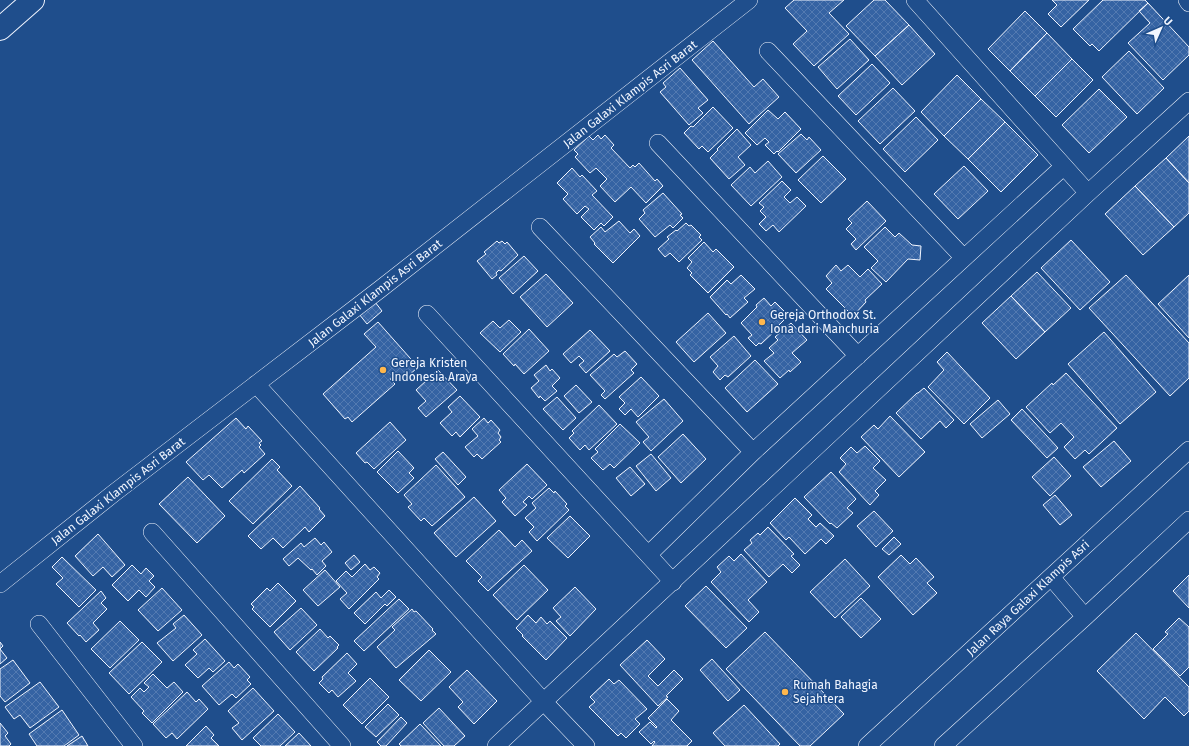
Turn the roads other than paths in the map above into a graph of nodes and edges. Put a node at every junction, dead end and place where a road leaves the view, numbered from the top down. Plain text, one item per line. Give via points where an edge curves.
1 (33, 0) edge
2 (749, 0) edge
3 (915, 0) edge
4 (1186, 0) edge
5 (1189, 3) edge
6 (0, 29) edge
7 (768, 51) dead end
8 (1189, 101) edge
9 (658, 143) dead end
10 (1063, 167) junction
11 (1088, 193) junction
12 (540, 227) dead end
13 (964, 258) junction
14 (427, 314) dead end
15 (858, 356) junction
16 (256, 384) junction
17 (1189, 450) edge
18 (753, 452) junction
19 (1189, 520) edge
20 (152, 532) dead end
21 (649, 554) junction
22 (1051, 577) junction
23 (673, 582) junction
24 (0, 584) edge
25 (1086, 617) junction
26 (39, 624) dead end
27 (544, 702) junction
28 (134, 746) edge
29 (342, 746) edge
30 (496, 746) edge
31 (586, 746) edge
32 (867, 746) edge
33 (943, 746) edge

1 - 6 main road
2 - 16 street, Jalan Galaxi Klampis Asri Barat
3 - 10 street
4 - 5 street
7 - 13 street
8 - 11 street
9 - 15 street
10 - 11 street
10 - 13 street
11 - 23 street
12 - 18 street
13 - 15 street
14 - 21 street
15 - 18 street
16 - 24 street, Jalan Galaxi Klampis Asri Barat
16 - 27 street
17 - 22 street, Jalan Raya Galaxi Klampis Asri
18 - 21 street
19 - 25 street
20 - 29 street
21 - 23 street
22 - 25 street
22 - 32 street, Jalan Raya Galaxi Klampis Asri
23 - 27 street
25 - 33 street
26 - 28 street
27 - 30 street
27 - 31 street

